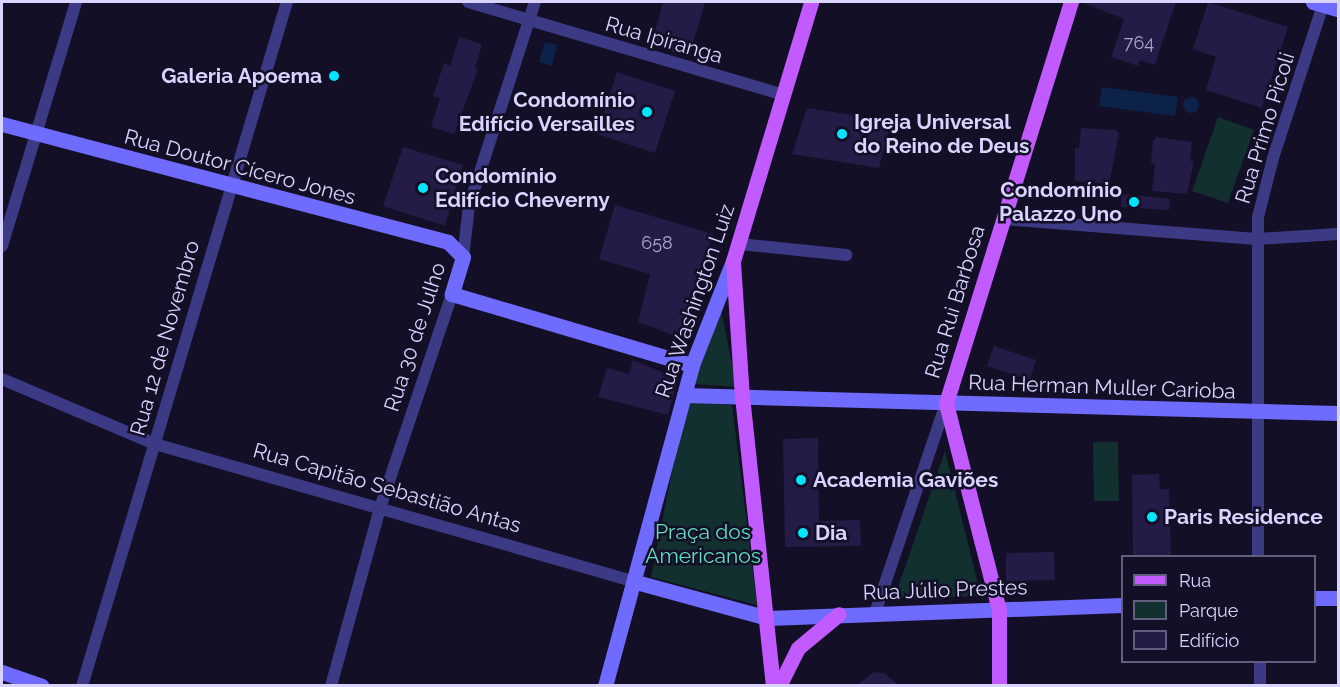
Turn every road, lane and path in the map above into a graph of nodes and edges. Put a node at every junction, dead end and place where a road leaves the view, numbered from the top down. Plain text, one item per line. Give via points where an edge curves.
1 (76, 2) edge
2 (287, 2) edge
3 (468, 2) edge
4 (535, 2) edge
5 (811, 2) edge
6 (1071, 2) edge
7 (1325, 4) edge
8 (528, 20) junction
9 (780, 94) junction
10 (2, 124) edge
11 (35, 135) junction
12 (230, 187) junction
13 (1003, 219) junction
14 (1338, 234) edge
15 (1256, 239) junction
16 (741, 244) junction
17 (2, 246) edge
18 (846, 255) dead end
19 (463, 257) junction
20 (733, 261) junction
21 (452, 294) junction
22 (692, 365) junction
23 (2, 379) edge
24 (684, 395) junction
25 (742, 398) junction
26 (946, 403) junction
27 (1257, 412) junction
28 (1338, 413) edge
29 (155, 444) junction
30 (380, 508) junction
31 (1258, 555) edge
32 (636, 582) junction
33 (1316, 598) edge
34 (1338, 598) edge
35 (1121, 605) edge
36 (999, 610) junction
37 (875, 613) junction
38 (839, 614) junction
39 (768, 618) junction
40 (1260, 663) edge
41 (2, 672) edge
42 (42, 686) edge
43 (82, 686) edge
44 (331, 686) edge
45 (605, 686) edge
46 (773, 686) edge
47 (779, 686) edge
48 (999, 686) edge
49 (1260, 686) edge

1 - 11 street
2 - 12 street, Rua 12 de Novembro
3 - 8 street, Rua Ipiranga
4 - 8 street, Rua 30 de Julho
5 - 9 main road, Rua Washington Luiz
6 - 13 main road, Rua Rui Barbosa
7 - 15 street, Rua Primo Picoli via 1273,158
8 - 9 street, Rua Ipiranga
8 - 19 street, Rua 30 de Julho via 469,207
9 - 16 main road, Rua Washington Luiz
10 - 11 main road, Rua Doutor Cícero Jones
11 - 12 main road, Rua Doutor Cícero Jones
11 - 17 street
12 - 19 main road, Rua Doutor Cícero Jones via 448,242
12 - 29 street, Rua 12 de Novembro
13 - 15 street
13 - 26 main road, Rua Rui Barbosa
14 - 15 street
15 - 27 street, Rua Primo Picoli
16 - 18 street
16 - 20 main road, Rua Washington Luiz
19 - 21 main road, Rua 30 de Julho
20 - 22 main road, Rua Washington Luiz
20 - 25 main road
21 - 22 main road
21 - 30 street, Rua 30 de Julho
22 - 24 main road, Rua Washington Luiz
23 - 29 street, Rua Capitão Sebastião Antas
24 - 25 main road, Rua Herman Muller Carioba
24 - 32 main road, Rua Washington Luiz
25 - 26 main road, Rua Herman Muller Carioba
25 - 39 main road
26 - 27 main road, Rua Herman Muller Carioba
26 - 36 main road
26 - 37 street, Rua Rui Barbosa
27 - 28 main road, Rua Herman Muller Carioba
27 - 31 street, Rua Primo Picoli
29 - 30 street, Rua Capitão Sebastião Antas
29 - 43 street, Rua 12 de Novembro
30 - 32 street, Rua Capitão Sebastião Antas
30 - 44 street, Rua 30 de Julho
32 - 39 main road, Rua Capitão Sebastião Antas
32 - 45 main road, Rua Washington Luiz
33 - 34 main road
35 - 36 main road, Rua Júlio Prestes
36 - 37 main road, Rua Júlio Prestes
36 - 48 main road
37 - 38 main road, Rua Júlio Prestes
38 - 39 main road, Rua Júlio Prestes
38 - 47 main road via 798,648
39 - 46 main road
40 - 49 street
41 - 42 main road

